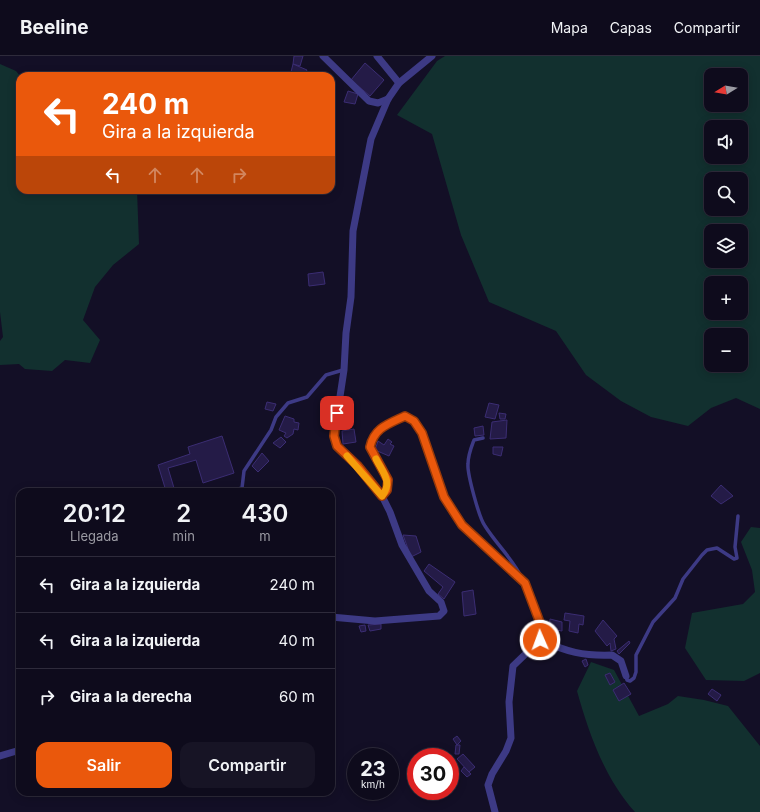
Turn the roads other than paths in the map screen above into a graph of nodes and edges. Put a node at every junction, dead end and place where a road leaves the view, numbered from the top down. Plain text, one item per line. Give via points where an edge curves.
1 (323, 56) edge
2 (377, 56) edge
3 (432, 56) edge
4 (399, 82) junction
5 (388, 99) junction
6 (344, 370) junction
7 (483, 438) dead end
8 (242, 488) edge
9 (382, 496) junction
10 (738, 516) dead end
11 (525, 583) junction
12 (335, 617) edge
13 (540, 640) junction
14 (626, 676) joint
15 (16, 751) edge
16 (0, 756) edge
17 (495, 812) edge

1 - 5 street via 369,100 378,103
2 - 4 street
3 - 4 street
4 - 5 street
5 - 6 street via 371,139 353,231 351,296
6 - 8 lane via 326,375 307,396 288,403 276,417 271,430 244,471
6 - 9 street via 334,436 337,446 357,465
7 - 11 lane via 474,440 470,452 468,465 471,482 484,525 514,562
9 - 11 street via 387,490 388,480 370,447 372,436 405,416 414,421 422,433 444,497 462,525
9 - 12 street via 402,545 429,592 441,602 444,611 439,616 375,621
10 - 14 lane via 735,547 737,558 734,559 717,548 707,550 702,555 683,579 675,598 653,622 636,655 634,678 630,681
11 - 13 street via 542,628
13 - 14 street via 566,652 593,656 612,654 621,661
13 - 17 street via 513,666 509,702 510,738 488,785
15 - 16 street

